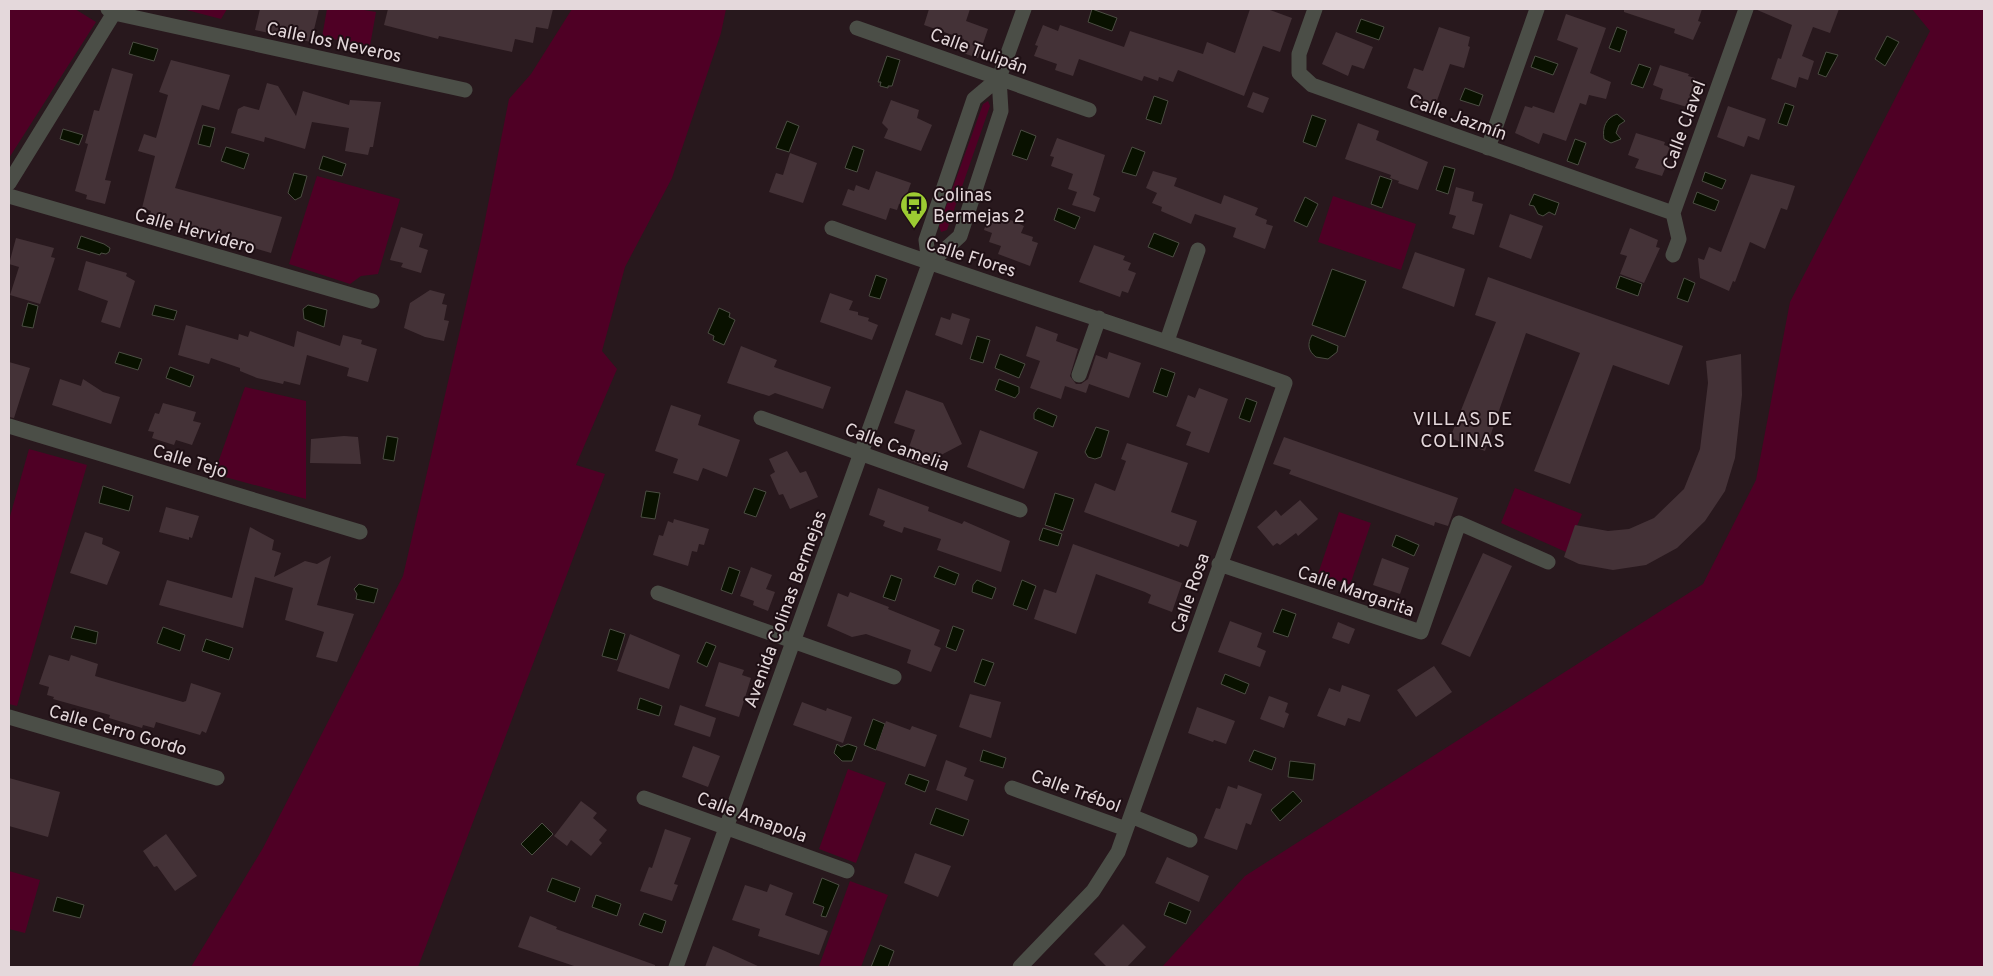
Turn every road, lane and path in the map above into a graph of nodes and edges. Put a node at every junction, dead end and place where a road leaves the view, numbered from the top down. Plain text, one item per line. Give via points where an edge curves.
1 (1024, 9) edge
2 (1315, 9) edge
3 (1537, 9) edge
4 (1746, 9) edge
5 (111, 11) edge
6 (858, 28) dead end
7 (999, 78) junction
8 (464, 90) dead end
9 (1089, 110) dead end
10 (1488, 148) junction
11 (9, 183) edge
12 (9, 196) edge
13 (1673, 213) junction
14 (832, 228) dead end
15 (1198, 250) dead end
16 (1673, 255) dead end
17 (929, 264) junction
18 (372, 301) dead end
19 (1099, 318) junction
20 (1166, 341) junction
21 (1079, 375) dead end
22 (1285, 383) joint
23 (761, 418) dead end
24 (9, 426) edge
25 (862, 454) junction
26 (1020, 510) dead end
27 (360, 532) dead end
28 (1548, 562) dead end
29 (1220, 564) junction
30 (658, 592) dead end
31 (794, 641) junction
32 (894, 677) dead end
33 (9, 717) edge
34 (217, 778) dead end
35 (1012, 788) dead end
36 (644, 798) dead end
37 (1128, 823) junction
38 (724, 827) junction
39 (1190, 840) dead end
40 (847, 871) dead end
41 (676, 967) edge
42 (1020, 967) edge

1 - 7 street, Avenida Colinas Bermejas
2 - 10 street, Calle Jazmín via 1299,54 1298,73 1312,85
3 - 10 street
4 - 13 street, Calle Clavel
5 - 8 street, Calle los Neveros
5 - 11 street
6 - 7 street, Calle Tulipán
7 - 9 street, Calle Tulipán
7 - 17 street, Avenida Colinas Bermejas via 974,99 926,240
7 - 17 street, Avenida Colinas Bermejas via 1001,111 960,236
10 - 13 street, Calle Jazmín
12 - 18 street, Calle Hervidero
13 - 16 street via 1679,239
14 - 17 street, Calle Flores
15 - 20 street
17 - 19 street, Calle Flores
17 - 25 street, Avenida Colinas Bermejas
19 - 20 street, Calle Flores
19 - 21 street
20 - 22 street, Calle Flores
22 - 29 street, Calle Rosa
23 - 25 street, Calle Camelia
24 - 27 street, Calle Tejo
25 - 26 street, Calle Camelia
25 - 31 street, Avenida Colinas Bermejas
28 - 29 street, Calle Margarita via 1459,523 1420,632
29 - 37 street, Calle Rosa
30 - 31 street
31 - 32 street
31 - 38 street, Avenida Colinas Bermejas
33 - 34 street, Calle Cerro Gordo
35 - 37 street, Calle Trébol
36 - 38 street, Calle Amapola
37 - 39 street
37 - 42 street, Calle Rosa via 1118,852 1094,891
38 - 40 street, Calle Amapola
38 - 41 street, Avenida Colinas Bermejas

